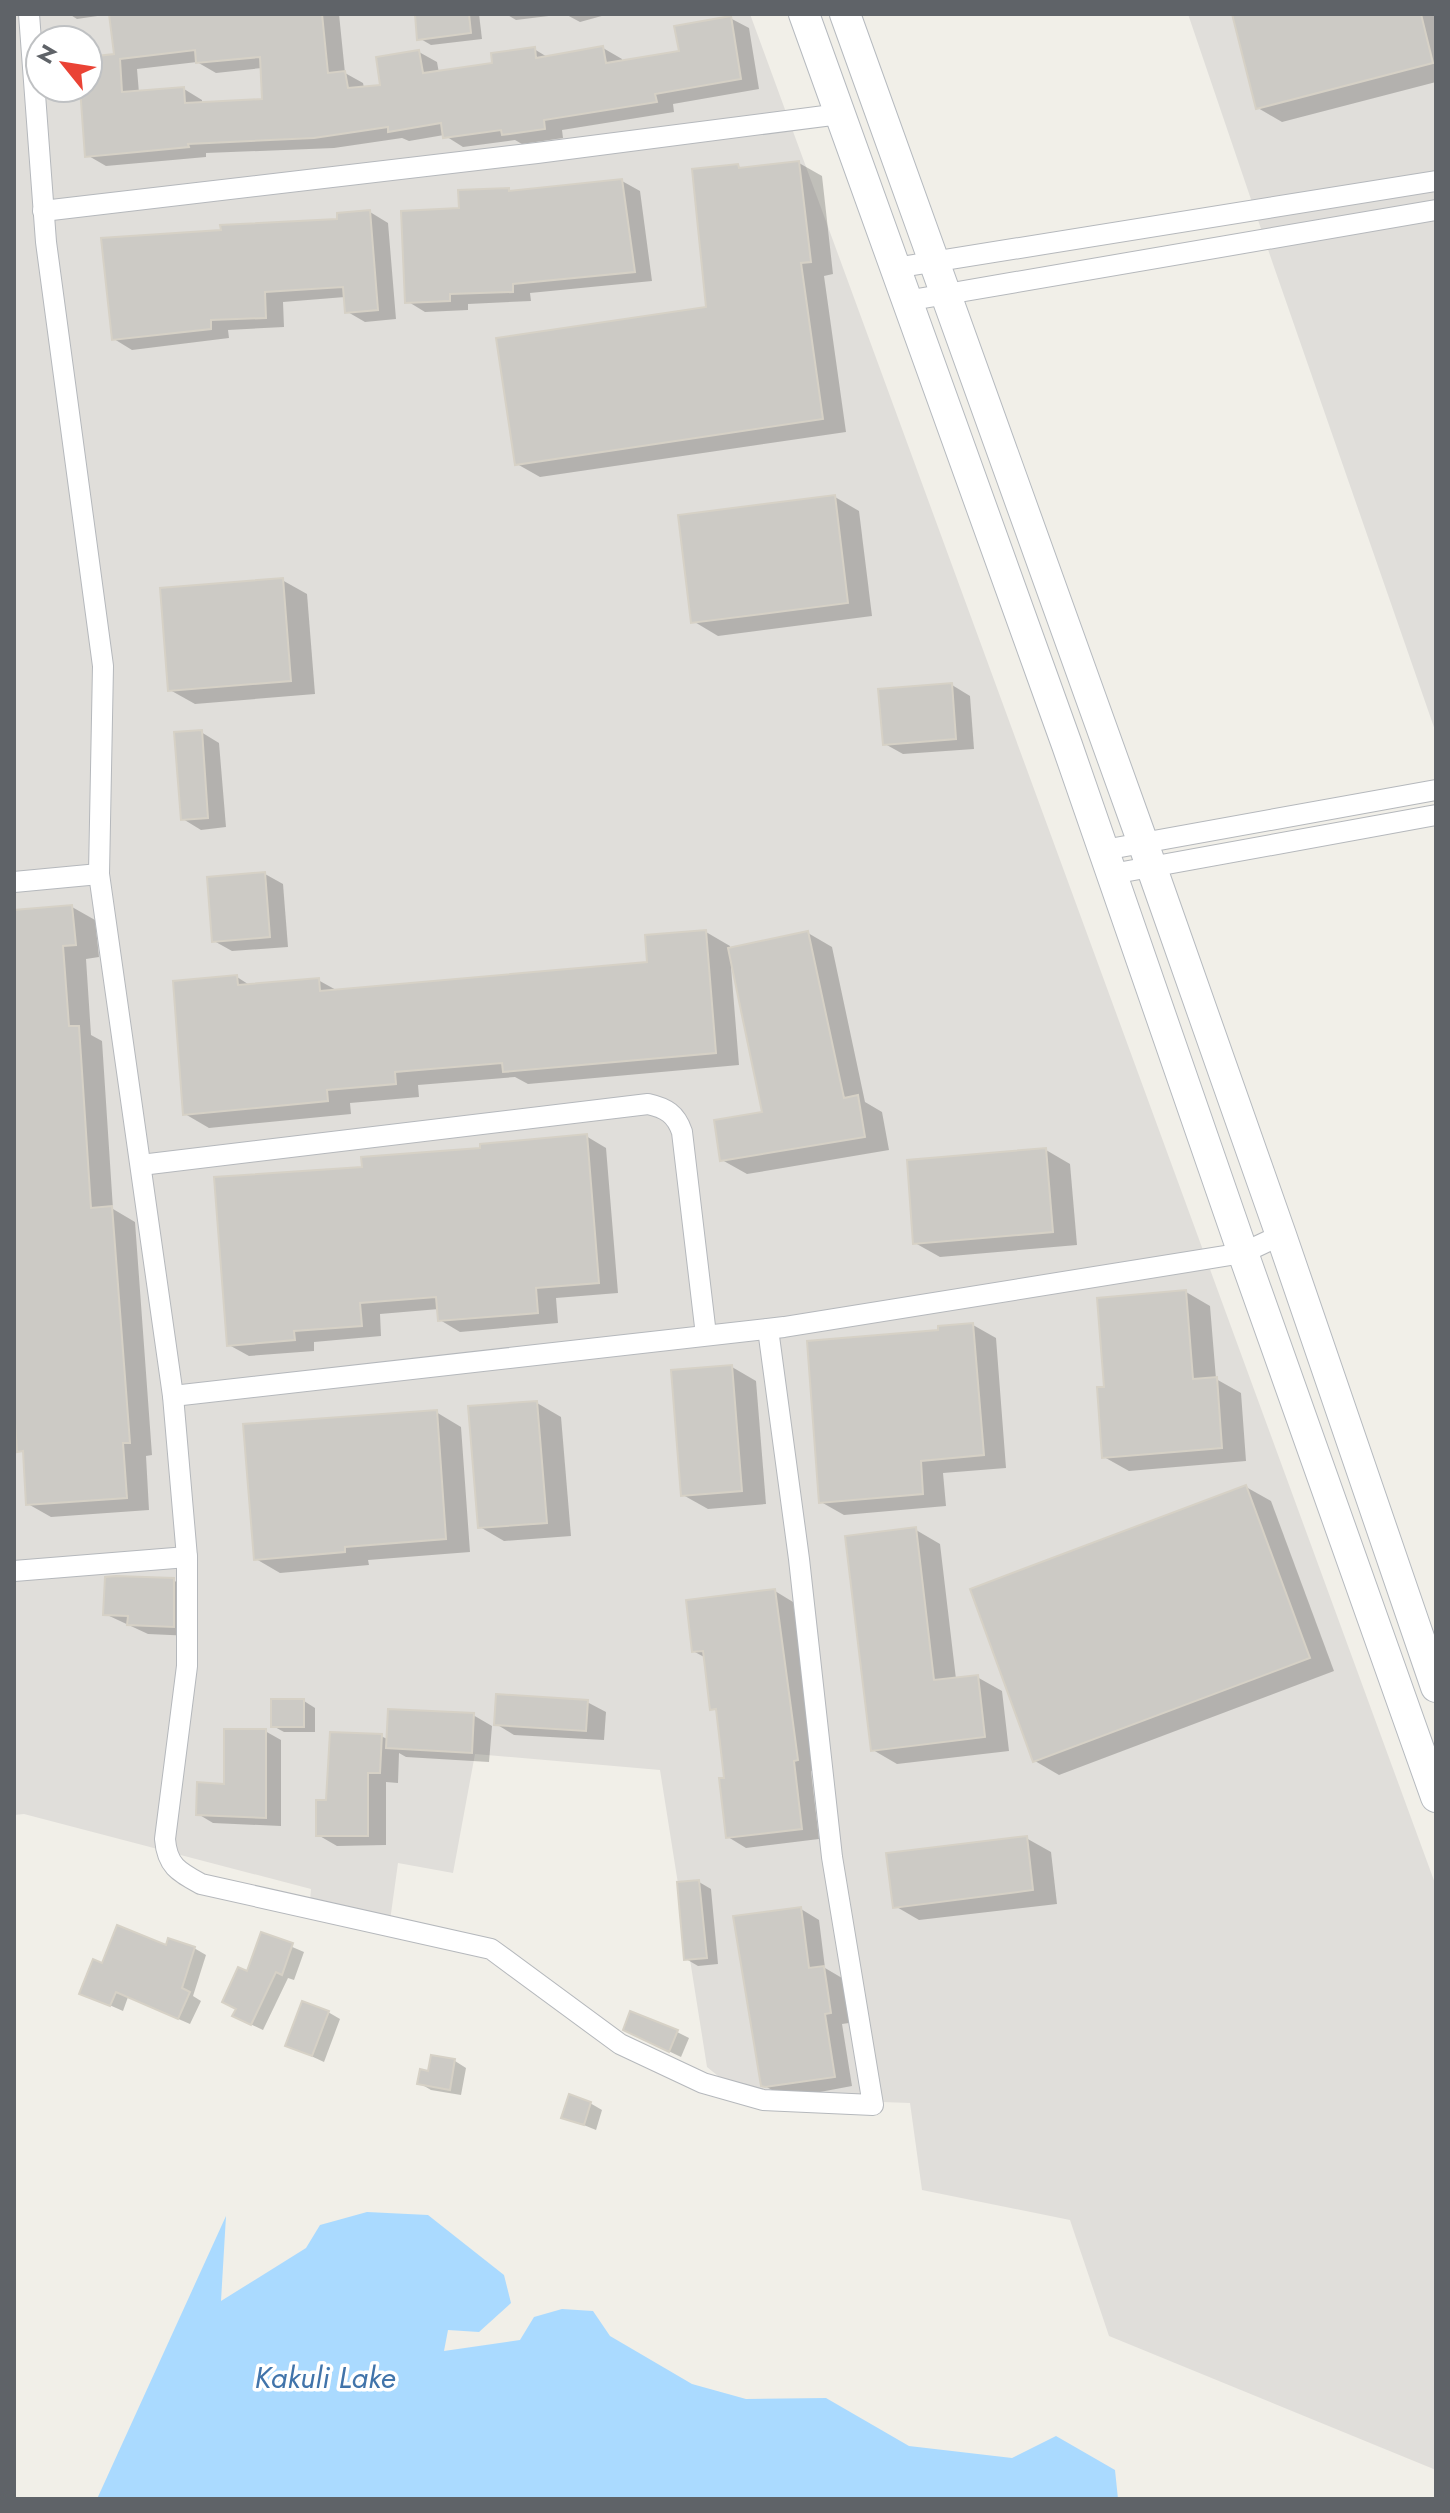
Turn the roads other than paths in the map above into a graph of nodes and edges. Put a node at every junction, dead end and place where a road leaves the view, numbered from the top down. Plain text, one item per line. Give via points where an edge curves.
1 (29, 14) edge
2 (804, 14) edge
3 (845, 14) edge
4 (840, 114) junction
5 (1436, 181) edge
6 (1436, 210) edge
7 (43, 211) junction
8 (936, 261) junction
9 (895, 268) junction
10 (945, 294) junction
11 (906, 301) junction
12 (1436, 790) edge
13 (1436, 815) edge
14 (1146, 855) junction
15 (1108, 862) junction
16 (99, 874) junction
17 (14, 882) edge
18 (141, 1165) junction
19 (1281, 1235) junction
20 (1243, 1253) junction
21 (768, 1329) junction
22 (706, 1335) junction
23 (173, 1396) junction
24 (1391, 1554) junction
25 (187, 1557) junction
26 (1355, 1569) junction
27 (14, 1571) edge
28 (1436, 1687) edge
29 (1436, 1797) edge

1 - 7 street
2 - 4 street
3 - 8 street
4 - 7 street
4 - 9 street
5 - 8 street
6 - 10 street
7 - 16 street via 103,666
8 - 9 street
8 - 10 street
9 - 11 street
10 - 11 street
10 - 14 street
11 - 15 street
12 - 14 street
13 - 14 street
14 - 15 street
14 - 19 street
15 - 20 street
16 - 17 street
16 - 18 street
18 - 22 street via 660,1106 673,1114 682,1132
18 - 23 street
19 - 20 street
19 - 24 street
20 - 21 street
20 - 26 street
21 - 22 street
21 - 25 street via 832,1857 873,2105 763,2100 703,2083 620,2044 491,1949 201,1884 180,1872 168,1858 165,1839 187,1666
22 - 23 street
23 - 25 street
24 - 26 street
24 - 28 street
25 - 27 street
26 - 29 street

